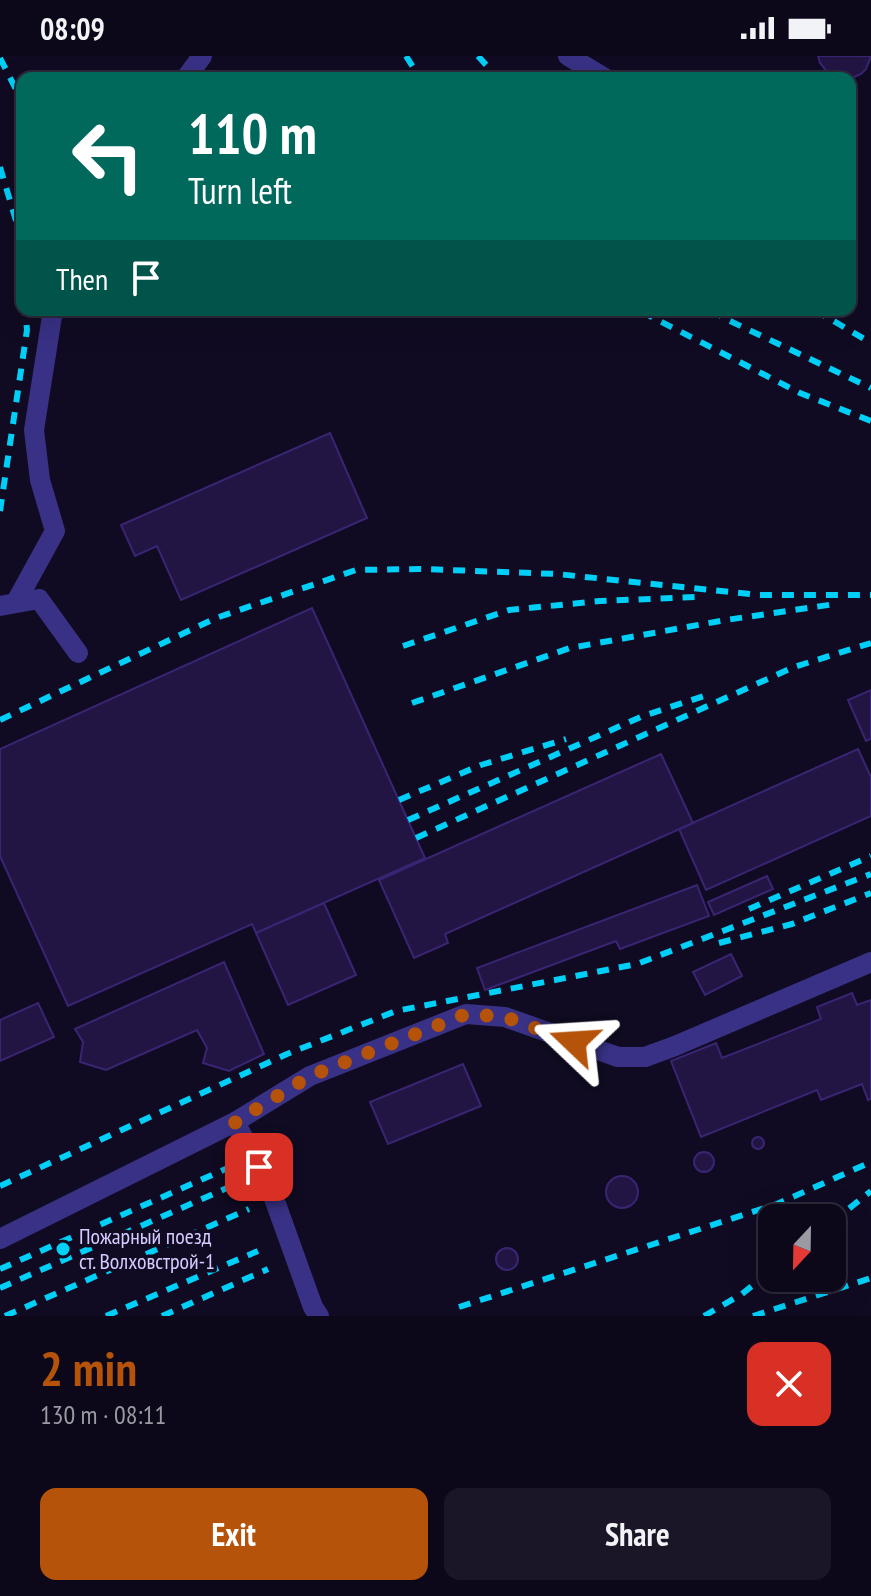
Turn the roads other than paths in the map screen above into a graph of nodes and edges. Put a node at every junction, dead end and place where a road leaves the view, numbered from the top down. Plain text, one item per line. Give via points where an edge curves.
1 (568, 56) edge
2 (595, 72) edge
3 (52, 316) edge
4 (8, 604) edge
5 (78, 653) dead end
6 (871, 962) edge
7 (235, 1122) junction
8 (0, 1239) edge
9 (319, 1316) edge

1 - 2 lane
3 - 4 lane via 34,430 40,480 55,531
4 - 5 lane via 39,599
6 - 7 lane via 645,1057 618,1057 505,1017 466,1014 310,1076
7 - 8 lane
7 - 9 lane via 271,1190

